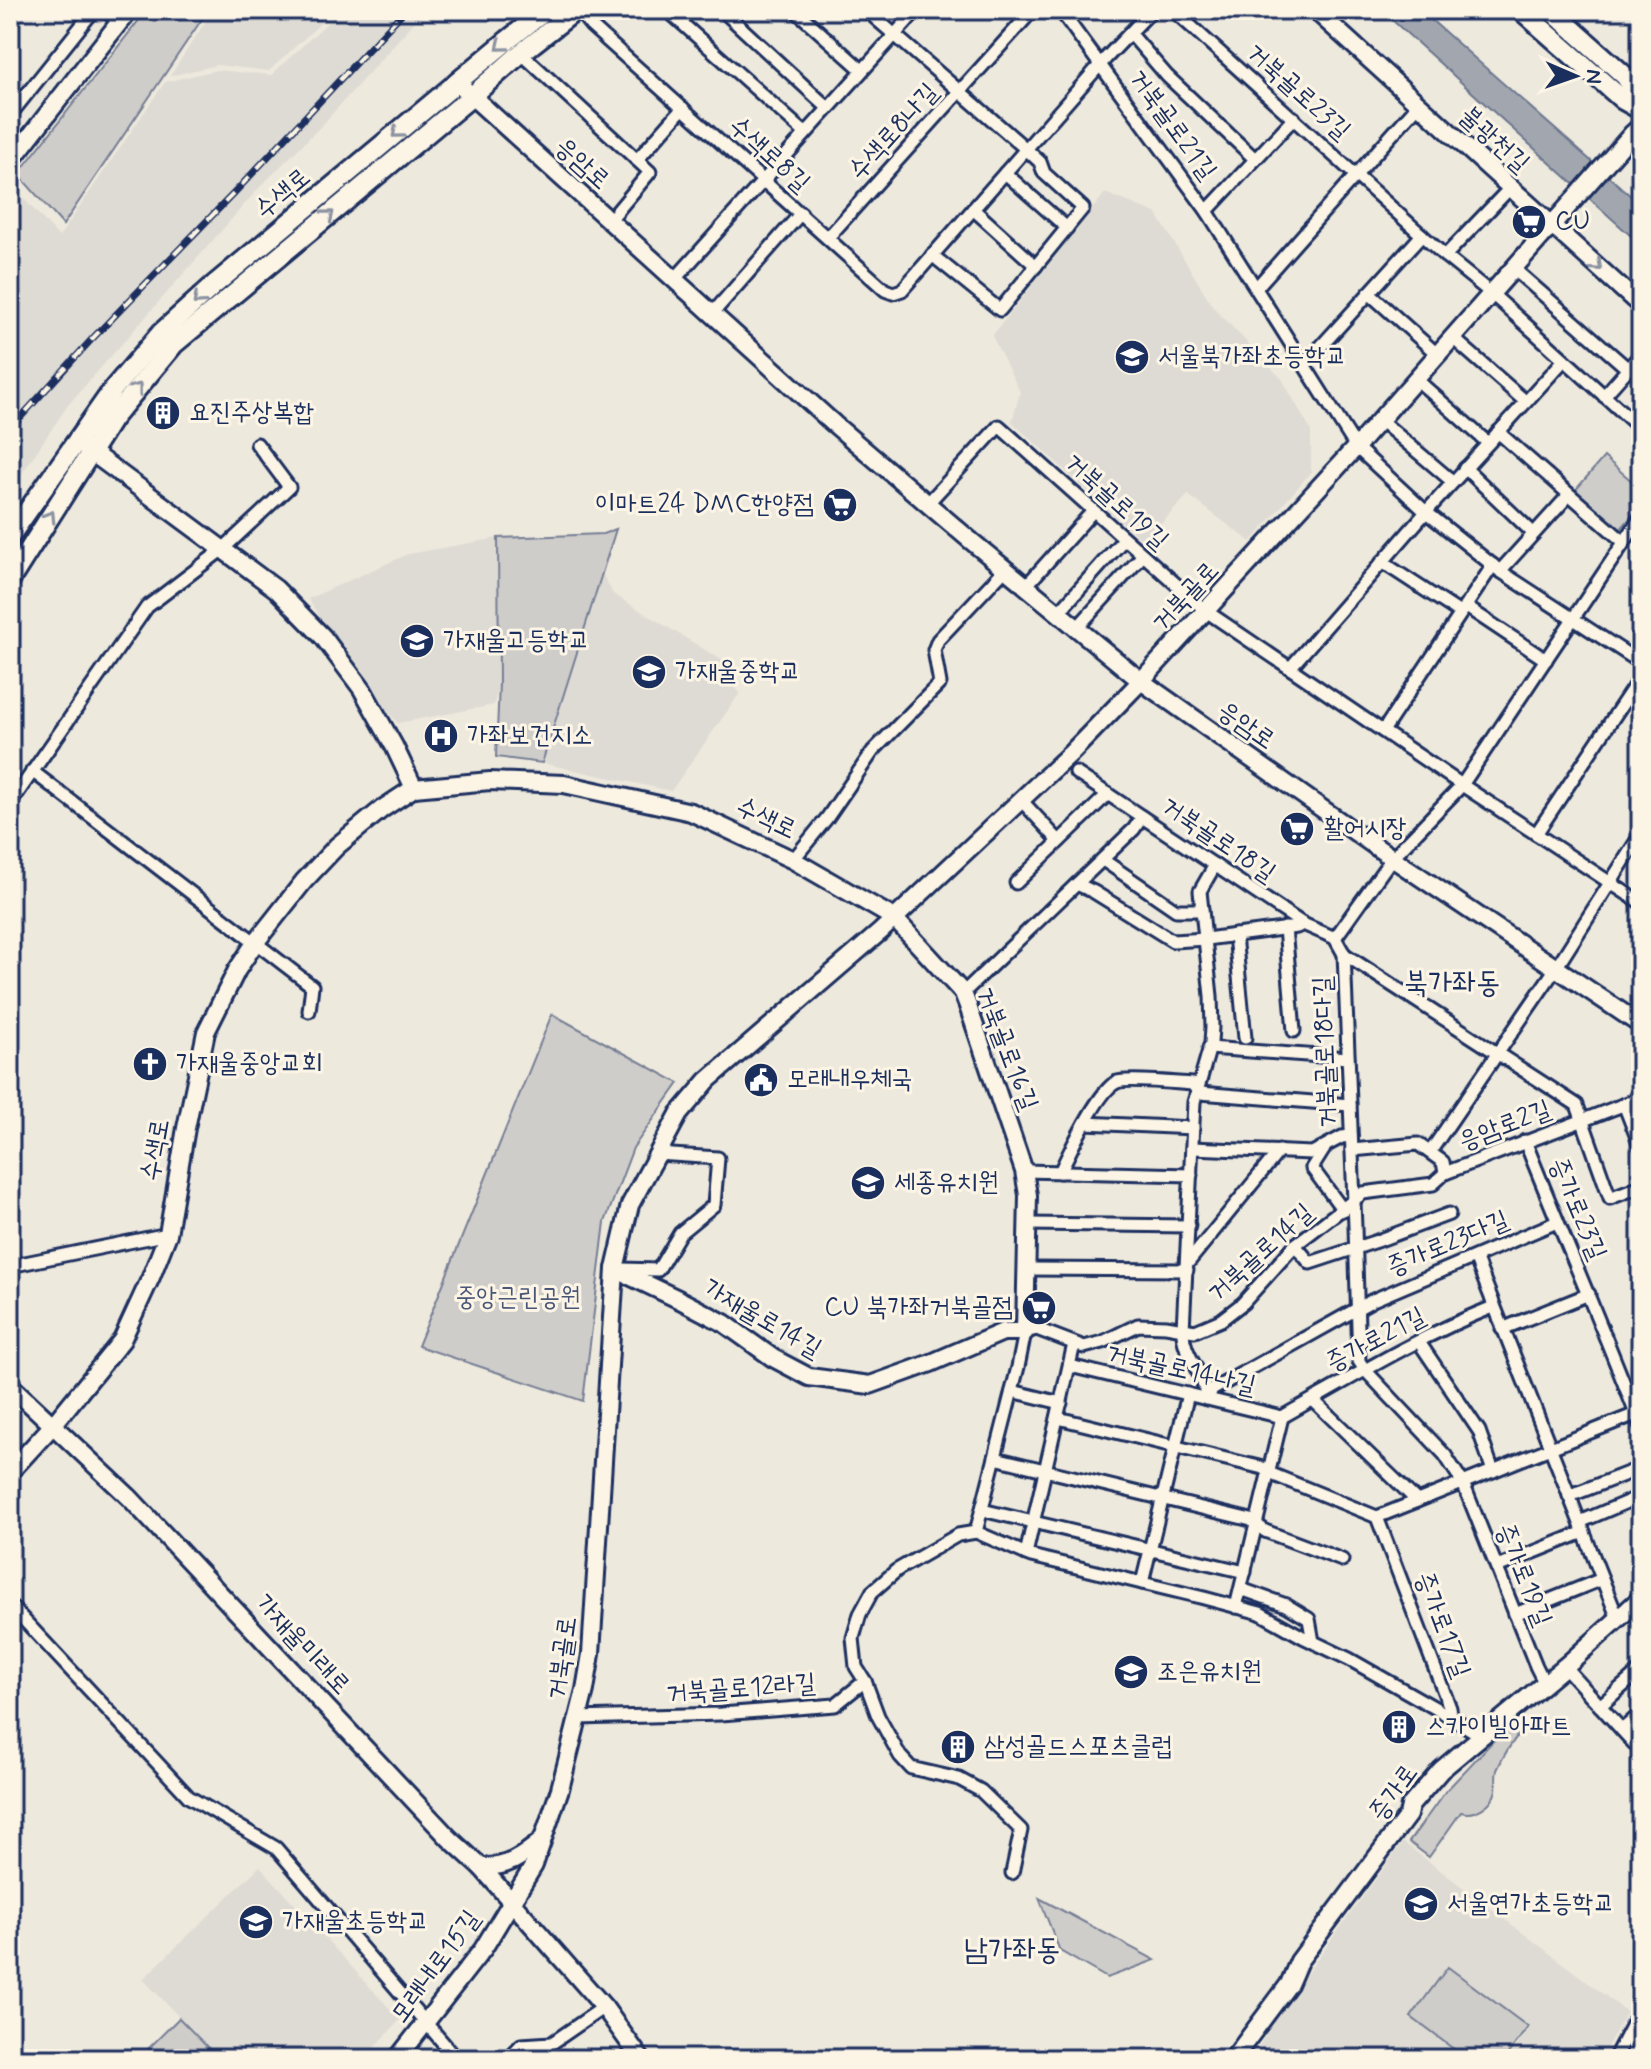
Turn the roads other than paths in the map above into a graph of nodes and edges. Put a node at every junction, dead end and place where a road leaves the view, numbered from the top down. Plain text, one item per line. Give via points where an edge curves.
1 (94, 10) edge
2 (106, 10) edge
3 (546, 10) edge
4 (577, 10) edge
5 (667, 10) edge
6 (722, 10) edge
7 (795, 10) edge
8 (866, 10) edge
9 (917, 10) edge
10 (1033, 10) edge
11 (1060, 10) edge
12 (1152, 10) edge
13 (1173, 10) edge
14 (1315, 10) edge
15 (1521, 10) edge
16 (1551, 10) edge
17 (124, 16) edge
18 (1130, 33) junction
19 (894, 36) junction
20 (521, 53) junction
21 (1101, 65) junction
22 (862, 70) junction
23 (457, 83) junction
24 (960, 91) junction
25 (472, 96) junction
26 (1641, 100) edge
27 (1419, 104) junction
28 (683, 108) junction
29 (828, 108) junction
30 (1641, 110) edge
31 (10, 115) edge
32 (1294, 118) junction
33 (1636, 130) edge
34 (805, 133) junction
35 (1026, 149) junction
36 (1255, 159) junction
37 (637, 160) junction
38 (10, 162) edge
39 (1005, 173) junction
40 (1358, 175) junction
41 (763, 179) junction
42 (1511, 187) junction
43 (973, 209) junction
44 (1207, 211) junction
45 (801, 213) junction
46 (1558, 220) junction
47 (609, 221) junction
48 (1067, 228) junction
49 (1422, 235) junction
50 (826, 236) junction
51 (932, 255) junction
52 (1445, 256) junction
53 (1036, 266) junction
54 (1514, 269) junction
55 (674, 280) junction
56 (1256, 288) junction
57 (1369, 293) junction
58 (1492, 294) junction
59 (1641, 306) edge
60 (712, 314) junction
61 (1453, 338) junction
62 (1641, 354) edge
63 (1438, 355) junction
64 (1564, 360) junction
65 (1305, 364) junction
66 (1628, 369) junction
67 (1416, 379) junction
68 (1604, 396) junction
69 (1526, 402) junction
70 (1380, 420) junction
71 (1641, 429) edge
72 (1498, 432) junction
73 (1488, 443) junction
74 (257, 444) dead end
75 (83, 446) junction
76 (1356, 447) junction
77 (1465, 468) junction
78 (1453, 482) junction
79 (1569, 495) junction
80 (927, 504) junction
81 (1093, 511) junction
82 (1426, 512) junction
83 (1641, 517) edge
84 (1533, 533) junction
85 (10, 536) edge
86 (1124, 539) junction
87 (1624, 542) junction
88 (223, 549) junction
89 (1143, 555) junction
90 (1382, 562) junction
91 (1496, 568) junction
92 (1005, 569) junction
93 (10, 580) edge
94 (1026, 586) junction
95 (1463, 609) junction
96 (1206, 611) junction
97 (1058, 613) junction
98 (1574, 620) junction
99 (1077, 628) junction
100 (1546, 660) junction
101 (1641, 663) edge
102 (1290, 668) junction
103 (1641, 676) edge
104 (1141, 681) junction
105 (1383, 731) junction
106 (32, 771) junction
107 (1076, 773) dead end
108 (1462, 785) junction
109 (414, 788) junction
110 (1108, 794) junction
111 (1021, 800) junction
112 (10, 804) edge
113 (1142, 817) junction
114 (1536, 834) junction
115 (1641, 834) edge
116 (1059, 841) junction
117 (1392, 858) junction
118 (793, 860) junction
119 (1103, 860) junction
120 (1215, 865) junction
121 (1016, 883) dead end
122 (1609, 883) junction
123 (1077, 884) junction
124 (1641, 903) edge
125 (1202, 910) junction
126 (894, 918) junction
127 (1303, 924) junction
128 (1285, 928) junction
129 (1235, 935) junction
130 (1335, 938) junction
131 (1206, 939) junction
132 (255, 943) junction
133 (1344, 953) junction
134 (1556, 968) junction
135 (963, 993) junction
136 (309, 1011) dead end
137 (1641, 1025) edge
138 (1294, 1031) dead end
139 (1245, 1038) dead end
140 (1209, 1048) junction
141 (1497, 1053) junction
142 (1348, 1058) junction
143 (1197, 1089) junction
144 (1641, 1098) edge
145 (1624, 1104) junction
146 (1350, 1105) junction
147 (1581, 1120) junction
148 (1085, 1123) junction
149 (1193, 1128) junction
150 (1351, 1136) junction
151 (1525, 1141) junction
152 (1327, 1145) junction
153 (1192, 1148) junction
154 (1641, 1148) edge
155 (1352, 1150) junction
156 (1279, 1151) junction
157 (1430, 1152) junction
158 (657, 1154) junction
159 (1024, 1171) junction
160 (1060, 1172) junction
161 (1445, 1173) junction
162 (1191, 1175) junction
163 (1641, 1186) edge
164 (1354, 1201) junction
165 (1343, 1210) junction
166 (1449, 1214) dead end
167 (1557, 1222) junction
168 (1028, 1224) junction
169 (1189, 1226) junction
170 (168, 1234) junction
171 (1295, 1245) junction
172 (1356, 1247) junction
173 (1475, 1257) junction
174 (10, 1266) edge
175 (1187, 1267) junction
176 (615, 1269) junction
177 (1027, 1269) junction
178 (1589, 1294) junction
179 (1493, 1307) junction
180 (1357, 1308) junction
181 (1502, 1329) junction
182 (1183, 1330) junction
183 (1025, 1332) junction
184 (1419, 1342) junction
185 (1074, 1344) junction
186 (1070, 1366) junction
187 (1365, 1370) junction
188 (10, 1385) edge
189 (1012, 1391) junction
190 (1188, 1394) junction
191 (1206, 1399) junction
192 (1313, 1400) junction
193 (1061, 1403) junction
194 (1639, 1413) edge
195 (1282, 1417) junction
196 (1058, 1418) junction
197 (53, 1425) junction
198 (1641, 1427) edge
199 (1176, 1447) junction
200 (1551, 1448) junction
201 (995, 1458) junction
202 (1641, 1468) edge
203 (1045, 1471) junction
204 (1493, 1471) junction
205 (10, 1472) edge
206 (1269, 1473) junction
207 (1463, 1483) junction
208 (1569, 1496) junction
209 (1641, 1496) edge
210 (1163, 1499) junction
211 (1417, 1501) junction
212 (982, 1510) junction
213 (1377, 1517) junction
214 (1033, 1522) junction
215 (1257, 1525) junction
216 (1582, 1527) junction
217 (976, 1532) junction
218 (1151, 1550) junction
219 (1026, 1554) junction
220 (1342, 1560) dead end
221 (1497, 1567) junction
222 (1245, 1572) junction
223 (1602, 1579) junction
224 (1142, 1583) junction
225 (1241, 1589) junction
226 (1641, 1598) edge
227 (10, 1605) edge
228 (1236, 1607) junction
229 (1515, 1614) junction
230 (1618, 1619) junction
231 (1313, 1642) junction
232 (1564, 1666) junction
233 (1641, 1670) edge
234 (865, 1681) junction
235 (1544, 1682) junction
236 (1600, 1706) junction
237 (1641, 1713) edge
238 (1451, 1717) junction
239 (578, 1718) junction
240 (1622, 1730) junction
241 (1480, 1735) junction
242 (1641, 1751) edge
243 (545, 1837) junction
244 (481, 1867) junction
245 (1012, 1873) dead end
246 (512, 1902) junction
247 (604, 2007) junction
248 (1641, 2007) edge
249 (427, 2022) junction
250 (397, 2059) edge
251 (457, 2059) edge
252 (508, 2059) edge
253 (641, 2059) edge
254 (1233, 2059) edge
255 (1614, 2059) edge

1 - 31 street
2 - 17 street
3 -> 23 main road, 수색로
4 - 20 main road, 수색로
4 - 28 street, 수색로8길
5 - 34 street
6 - 29 street
7 - 22 street
8 - 19 street
9 - 19 street
10 - 24 street, 수색로8나길
11 - 21 street, 거북골로21길
12 - 18 street, 거북골로21길
13 - 32 street, 거북골로23길
14 - 27 main road, 불광천길
15 - 30 main road
16 - 26 main road via 1625,76
17 - 38 main road
18 - 21 street, 거북골로21길
18 - 36 street, 거북골로21길 via 1167,76
19 - 22 street
19 - 24 street
20 - 25 main road, 수색로
20 - 37 street
21 - 35 street, 수색로8길
21 - 44 street, 거북골로21길
22 - 29 street
23 - 25 main road, 응암로
23 -> 75 main road, 수색로 via 161,333 114,388
24 - 35 street, 수색로8나길
24 - 50 street, 수색로8나길
25 - 47 main road, 응암로
75 -> 25 main road, 수색로 via 174,344
27 - 40 street, 거북골로23길
27 - 42 main road, 불광천길
28 - 37 street
28 - 41 street, 수색로8길
29 - 34 street
32 - 36 street, 거북골로21길
32 - 40 street, 거북골로23길
33 - 46 main road, 거북골로
34 - 41 street
35 - 39 street, 수색로8길
35 - 48 street via 1083,208
36 - 44 street, 거북골로21길
37 - 47 street via 650,172
39 - 43 street, 수색로8길
39 - 48 street
40 - 49 street, 거북골로23길
40 - 56 street
41 - 45 street, 수색로8길
41 - 55 street
42 - 46 main road, 불광천길
42 - 52 street
43 - 51 street, 수색로8길
43 - 53 street
44 - 56 street, 거북골로21길
45 - 50 street, 수색로8길
45 - 60 street
46 - 54 main road, 거북골로
46 -> 59 main road, 불광천길
47 - 55 main road, 응암로
48 - 53 street
49 - 52 street, 거북골로23길
49 - 57 street
50 - 51 street, 수색로8길 via 893,293 902,290
51 - 53 street via 1000,310
52 - 58 street, 거북골로23길
54 - 58 main road, 거북골로
54 - 66 street
55 - 60 main road, 응암로
56 - 65 street, 거북골로21길
57 - 63 street
57 - 65 street
58 - 61 main road, 거북골로
58 - 64 street, 거북골로23길
60 - 80 main road, 응암로
61 - 63 main road, 거북골로
61 - 69 street
62 - 66 street
63 - 67 main road, 거북골로
64 - 68 street, 거북골로23길
64 - 69 street
65 - 76 street, 거북골로21길
66 - 68 street
67 - 70 main road, 거북골로
67 - 73 street
68 - 71 street, 거북골로23길
69 - 72 street
70 - 76 main road, 거북골로
70 - 78 street
72 - 73 street
72 - 79 street
73 - 77 street
74 - 88 street via 289,487
75 - 85 main road, 수색로
75 - 88 main road
93 -> 75 main road, 수색로
76 - 82 street, 거북골로21길
76 - 96 main road, 거북골로
77 - 78 street
77 - 84 street
78 - 82 street
79 - 84 street
79 - 87 street
80 - 81 street, 거북골로19길 via 999,426
80 - 92 main road, 응암로
81 - 86 street, 거북골로19길
81 - 94 street
82 - 90 street
82 - 91 street, 거북골로21길
83 - 87 street
84 - 91 street
86 - 89 street, 거북골로19길
86 - 97 street
87 - 98 street
88 - 106 street via 147,607
88 - 109 main road via 276,589 323,637 362,689
89 - 96 street, 거북골로19길
89 - 99 street
90 - 95 street
90 - 102 street
91 - 95 street
91 - 98 street, 거북골로21길
92 - 94 main road, 응암로
92 - 118 street via 938,640 934,650 940,683 873,751
94 - 97 main road, 응암로
95 - 100 street
95 - 105 street
96 - 102 street, 거북골로19길
96 - 104 main road, 거북골로
97 - 99 main road, 응암로
98 - 100 street
98 - 101 street, 거북골로21길
99 - 104 main road, 응암로
100 - 108 street
102 - 105 street, 거북골로19길
103 - 114 street
104 - 111 main road, 거북골로
104 - 117 main road, 응암로
105 - 108 street, 거북골로19길
106 - 112 street
106 - 132 street
107 - 110 street, 거북골로18길
108 - 114 street, 거북골로19길
108 - 117 street
109 - 118 main road, 수색로 via 490,781 564,784 691,812
109 - 132 main road, 수색로 via 337,846
110 - 113 street, 거북골로18길
110 - 116 street
111 - 116 street
111 - 126 main road, 거북골로
113 - 119 street
113 - 120 street, 거북골로18길
114 - 122 street, 거북골로19길
115 - 122 street
116 - 121 street
117 - 130 street
117 - 134 main road, 응암로
118 - 126 main road, 수색로
119 - 123 street
119 - 125 street via 1176,910
120 - 125 street via 1200,891
120 - 127 street, 거북골로18길
122 - 124 street, 거북골로19길
122 - 134 street
123 - 131 street via 1173,941
123 - 135 street
125 - 131 street
126 - 135 main road, 거북골로16길
126 - 158 main road, 거북골로 via 708,1080 679,1114
127 - 128 street
127 - 130 street, 거북골로18길
128 - 129 street
128 - 138 street
129 - 131 street
129 - 139 street
130 - 133 street
131 - 140 street via 1212,1002
132 - 136 street via 312,986
132 - 170 main road, 수색로 via 206,1032
133 - 141 street
133 - 142 street, 거북골로18다길
134 - 137 main road, 응암로
134 - 141 street
135 - 159 main road, 거북골로16길
140 - 142 street
140 - 143 street
141 - 147 street via 1577,1105
141 - 157 street
142 - 146 street, 거북골로18다길
143 - 146 street
143 - 148 street via 1192,1084 1119,1081 1108,1088
143 - 149 street
144 - 145 street, 응암로2길
145 - 147 street, 응암로2길
145 - 154 street
146 - 150 street, 거북골로18다길
147 - 151 street, 응암로2길
147 - 163 street, 응암로2길 via 1610,1198
148 - 149 street
148 - 160 street
149 - 153 street
150 - 152 street
150 - 155 street, 거북골로18다길
151 - 161 street, 응암로2길
151 - 167 street, 증가로23길
152 - 156 street via 1312,1153
152 - 165 street, 거북골로14길 via 1312,1168
153 - 156 street
153 - 162 street
155 - 157 street, 거북골로18다길 via 1418,1144
155 - 164 street, 거북골로18다길
156 - 175 street
157 - 161 street via 1443,1162
158 - 176 main road, 거북골로 via 630,1205
158 - 176 street via 718,1158 714,1205 680,1233 658,1270
159 - 160 street
159 - 168 main road, 거북골로16길
160 - 162 street
161 - 164 street, 거북골로14길 via 1433,1184 1363,1193
162 - 169 street
164 - 165 street, 거북골로14길
164 - 172 street, 거북골로18다길
165 - 171 street, 거북골로14길
166 - 172 street, 증가로23다길
167 - 173 street, 증가로23다길
167 - 178 street, 증가로23길
168 - 169 street
168 - 177 main road, 거북골로16길
169 - 175 street
170 - 174 street
170 - 197 main road, 수색로 via 122,1340
171 - 172 street, 증가로23다길 via 1310,1263
171 - 182 street, 거북골로14길 via 1221,1320 1195,1331
172 - 180 street, 증가로23다길
173 - 179 street
173 - 180 street, 증가로23다길
175 - 177 street
175 - 182 street
176 - 183 main road, 가재울로14길 via 724,1323 809,1377 870,1385 1003,1332
176 - 239 main road, 거북골로 via 591,1654
177 - 183 main road, 거북골로16길
178 - 181 street, 증가로23길
178 - 194 street, 증가로23길
179 - 181 street
179 - 184 street, 증가로21길
180 - 187 street, 증가로23다길 via 1359,1361
180 - 191 street, 증가로23다길 via 1212,1390
181 - 200 street
182 - 185 street, 거북골로14길 via 1138,1325 1103,1342
182 - 191 street via 1182,1340 1206,1388
183 - 185 street via 1037,1329
183 - 189 street
184 - 187 street, 증가로21길
184 - 204 street via 1479,1431
185 - 186 street
186 - 190 street, 거북골로14나길
186 - 193 street
187 - 192 street, 증가로21길
187 - 207 street via 1445,1455
188 - 197 main road, 가재울미래로
189 - 193 street
189 - 201 street
190 - 191 street, 거북골로14나길
190 - 199 street
191 - 195 street, 거북골로14나길
192 - 195 street, 증가로21길
192 - 211 street
193 - 196 street
194 - 198 street, 증가로23길
194 - 200 street
195 - 206 street
196 - 199 street
196 - 203 street
197 - 205 main road
197 - 244 main road, 가재울미래로 via 130,1498
199 - 206 street
199 - 210 street
200 - 204 street
200 - 208 street
201 - 203 street
201 - 212 street
202 - 208 street
203 - 210 street
203 - 214 street
204 - 207 street
206 - 213 street
206 - 215 street
207 - 211 street
207 - 221 street, 증가로19길
208 - 216 street
209 - 216 street
210 - 215 street
210 - 218 street
211 - 213 street
212 - 214 street
212 - 217 street
213 - 238 street, 증가로17길
214 - 218 street
214 - 219 street
215 - 220 street
215 - 222 street
216 - 221 street
216 - 223 street
217 - 219 street
217 - 234 street via 958,1535 897,1570 872,1592 853,1638 856,1667
218 - 222 street
218 - 224 street
219 - 224 street
221 - 229 street, 증가로19길
222 - 225 street
223 - 229 street
223 - 230 street
224 - 228 street
225 - 228 street
225 - 231 street via 1309,1619
226 - 230 main road, 증가로
227 - 249 street via 189,1797 276,1848
228 - 231 street via 1260,1613
229 - 235 street, 증가로19길
230 - 232 main road, 증가로
231 - 238 street
232 - 235 main road, 증가로
232 - 236 street
233 - 236 street
234 - 239 street, 거북골로12라길 via 835,1705
234 - 245 street via 878,1716 911,1768 959,1779 981,1791 1021,1830
235 - 241 main road, 증가로
236 - 240 street
237 - 240 street
238 - 241 street, 증가로17길
239 - 243 main road, 거북골로
240 - 242 street
241 - 254 main road, 증가로 via 1410,1806
243 - 244 main road via 519,1859
243 - 246 main road, 거북골로
244 - 246 main road, 가재울미래로
246 - 247 main road
246 - 249 main road, 모래내로15길
247 - 252 street via 552,2043 521,2045
247 - 253 main road
248 - 255 street
249 - 250 main road, 모래내로15길
249 - 251 street

